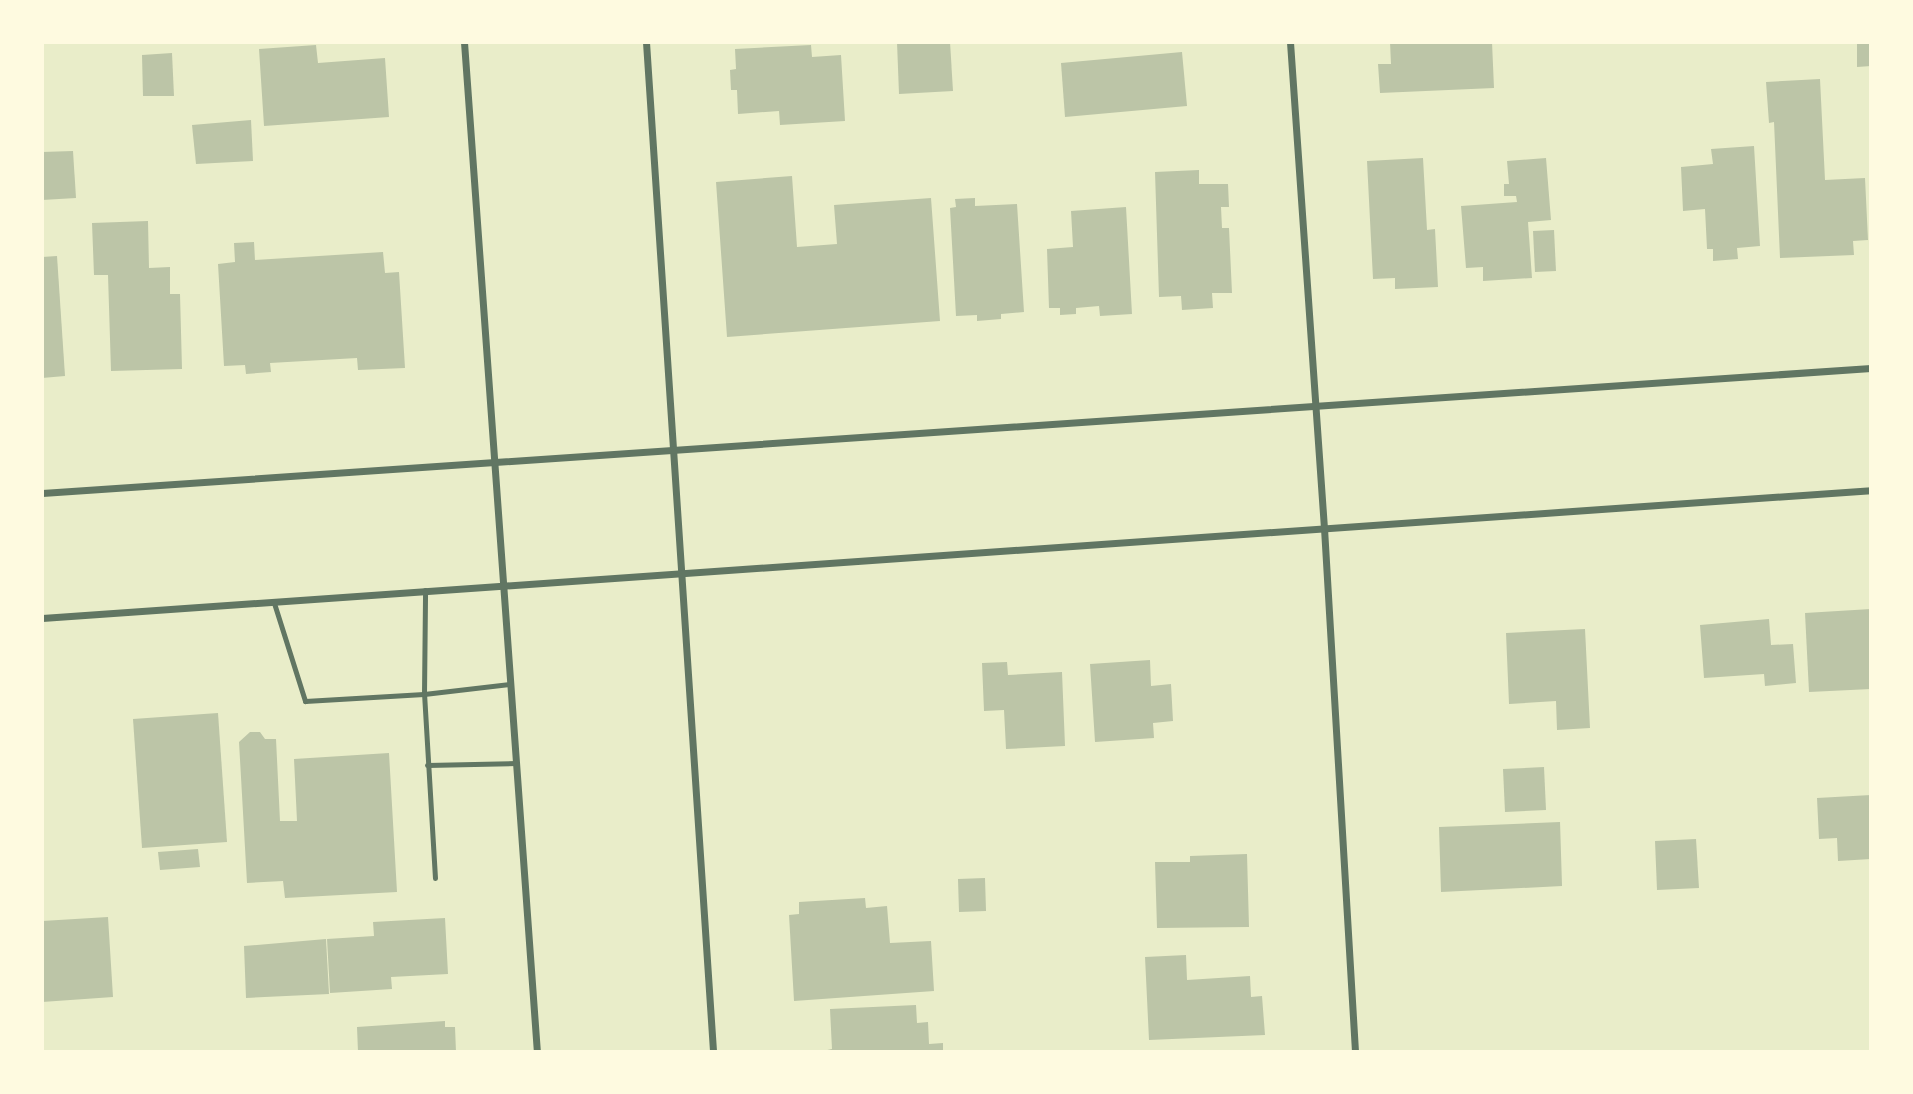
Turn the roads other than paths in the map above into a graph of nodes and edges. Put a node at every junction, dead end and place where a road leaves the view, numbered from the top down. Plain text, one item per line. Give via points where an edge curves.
1 (464, 42) edge
2 (646, 42) edge
3 (1290, 42) edge
4 (1871, 368) edge
5 (1315, 406) junction
6 (675, 450) junction
7 (494, 462) junction
8 (1871, 490) edge
9 (42, 493) edge
10 (1324, 528) junction
11 (682, 573) junction
12 (503, 586) junction
13 (425, 589) junction
14 (274, 603) junction
15 (42, 618) edge
16 (510, 684) junction
17 (424, 694) junction
18 (516, 762) junction
19 (427, 765) junction
20 (435, 878) dead end
21 (537, 1052) edge
22 (713, 1052) edge
23 (1355, 1052) edge

1 - 7 street
2 - 6 street
3 - 5 street
4 - 5 street
5 - 6 street
5 - 10 street
6 - 7 street
6 - 11 street
7 - 9 street
7 - 12 street
8 - 10 street
10 - 11 street
10 - 23 street
11 - 12 street
11 - 22 street
12 - 13 street
12 - 16 street
13 - 14 street
13 - 17 lane
14 - 15 street
14 - 17 lane via 305,701
16 - 17 lane
16 - 18 street
17 - 19 lane
18 - 19 lane
18 - 21 street
19 - 20 lane

